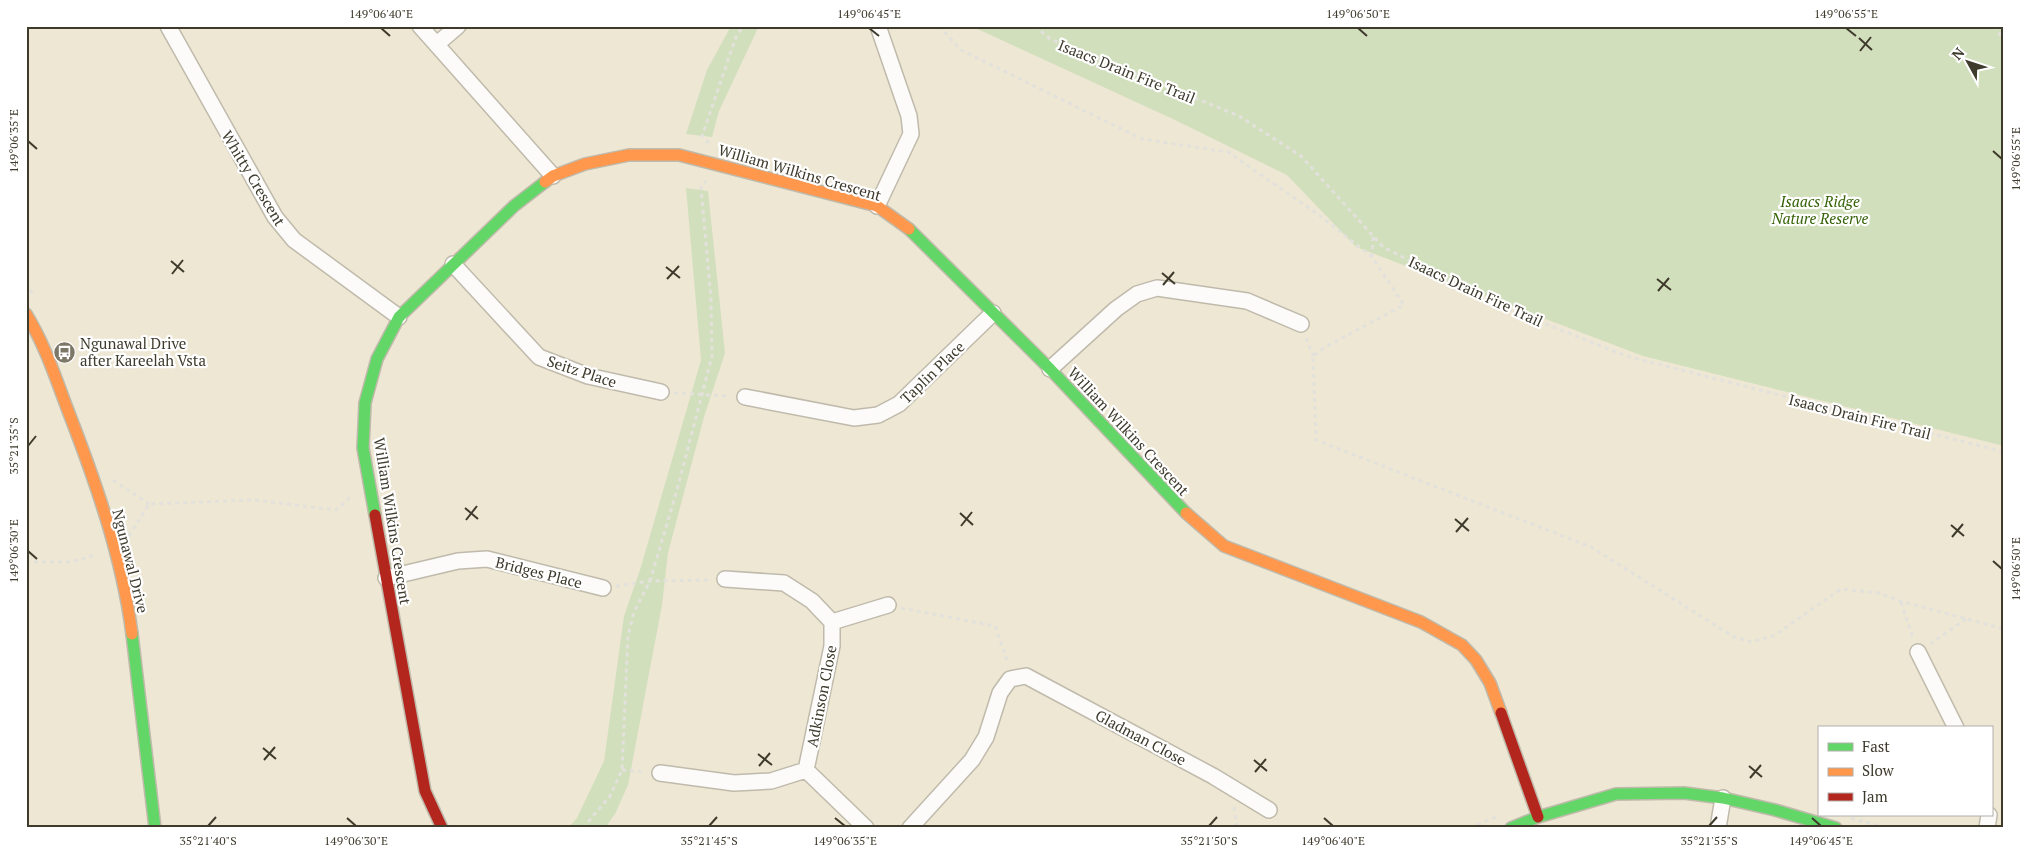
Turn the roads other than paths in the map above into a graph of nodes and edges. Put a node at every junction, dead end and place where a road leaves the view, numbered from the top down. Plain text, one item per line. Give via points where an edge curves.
1 (168, 26) edge
2 (420, 26) edge
3 (458, 26) edge
4 (878, 26) edge
5 (437, 44) junction
6 (553, 176) junction
7 (877, 206) junction
8 (453, 264) junction
9 (993, 313) junction
10 (26, 314) edge
11 (399, 317) junction
12 (1301, 324) dead end
13 (1050, 369) junction
14 (661, 392) road end
15 (745, 397) road end
16 (386, 578) junction
17 (725, 579) road end
18 (603, 588) road end
19 (888, 605) road end
20 (832, 622) junction
21 (1918, 652) road end
22 (1008, 664) road end
23 (1010, 679) junction
24 (1955, 726) edge
25 (806, 770) junction
26 (660, 773) road end
27 (1723, 798) junction
28 (1269, 810) dead end
29 (1538, 817) junction
30 (155, 828) edge
31 (442, 828) edge
32 (866, 828) edge
33 (910, 828) edge
34 (1511, 828) edge
35 (1718, 828) edge
36 (1836, 828) edge

1 - 11 street, Whitty Crescent via 275,217 294,240
2 - 5 street
3 - 5 street
4 - 7 street via 909,116 911,134
5 - 6 street
6 - 7 street, William Wilkins Crescent via 586,164 629,155 679,155
6 - 8 street, William Wilkins Crescent via 514,206
7 - 9 street, William Wilkins Crescent via 912,231
8 - 11 street, William Wilkins Crescent
8 - 14 street, Seitz Place via 539,357 588,376
9 - 13 street, William Wilkins Crescent
9 - 15 street, Taplin Place via 899,404 878,415 854,418
10 - 30 street, Ngunawal Drive via 39,335 84,452 114,547 129,611
11 - 16 street, William Wilkins Crescent via 376,359 365,403 363,448
12 - 13 street via 1247,301 1157,288 1138,294 1116,309
13 - 29 street, William Wilkins Crescent via 1179,507 1224,546 1421,622 1462,645 1490,683
16 - 18 street, Bridges Place via 458,561 487,559
16 - 31 street, William Wilkins Crescent via 425,791
17 - 20 street via 784,583 812,601
19 - 20 street
20 - 25 street, Adkinson Close via 832,646
21 - 24 street
22 - 23 street
23 - 28 street, Gladman Close via 1026,676 1213,776
23 - 33 street via 1000,693 986,737 972,760
25 - 26 street via 771,782 734,783
25 - 32 street
27 - 29 street via 1684,793 1616,794
27 - 35 street
27 - 36 street
29 - 34 street

